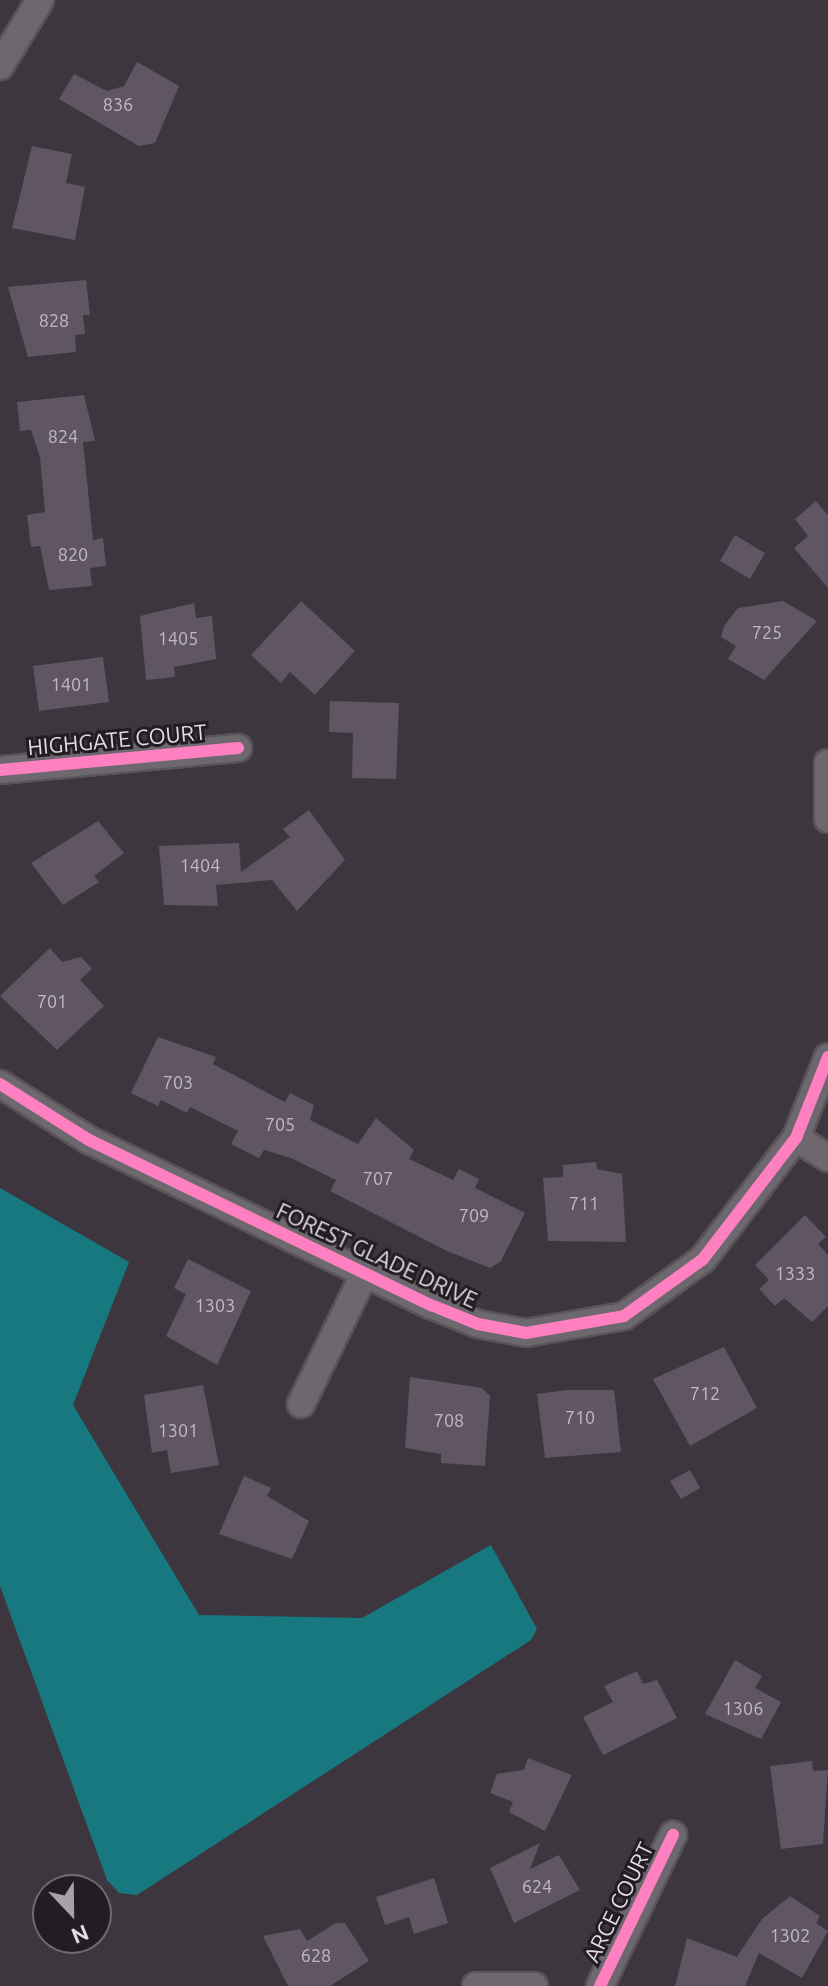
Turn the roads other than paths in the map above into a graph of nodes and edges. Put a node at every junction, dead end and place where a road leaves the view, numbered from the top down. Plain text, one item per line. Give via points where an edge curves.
1 (40, 0) edge
2 (0, 66) edge
3 (238, 748) dead end
4 (828, 763) edge
5 (0, 770) edge
6 (828, 819) edge
7 (828, 1057) edge
8 (0, 1084) edge
9 (796, 1138) junction
10 (828, 1158) edge
11 (365, 1273) junction
12 (301, 1404) dead end
13 (673, 1835) dead end
14 (476, 1986) edge
15 (534, 1986) edge
16 (600, 1986) edge

1 - 2 street
3 - 5 street, HIGHGATE COURT
4 - 6 street
7 - 9 street, FOREST GLADE DRIVE
8 - 11 street, FOREST GLADE DRIVE via 89,1140
9 - 10 street
9 - 11 street, FOREST GLADE DRIVE via 703,1259 624,1316 526,1333 478,1324
11 - 12 street
13 - 16 street, ARCE COURT
14 - 15 street

